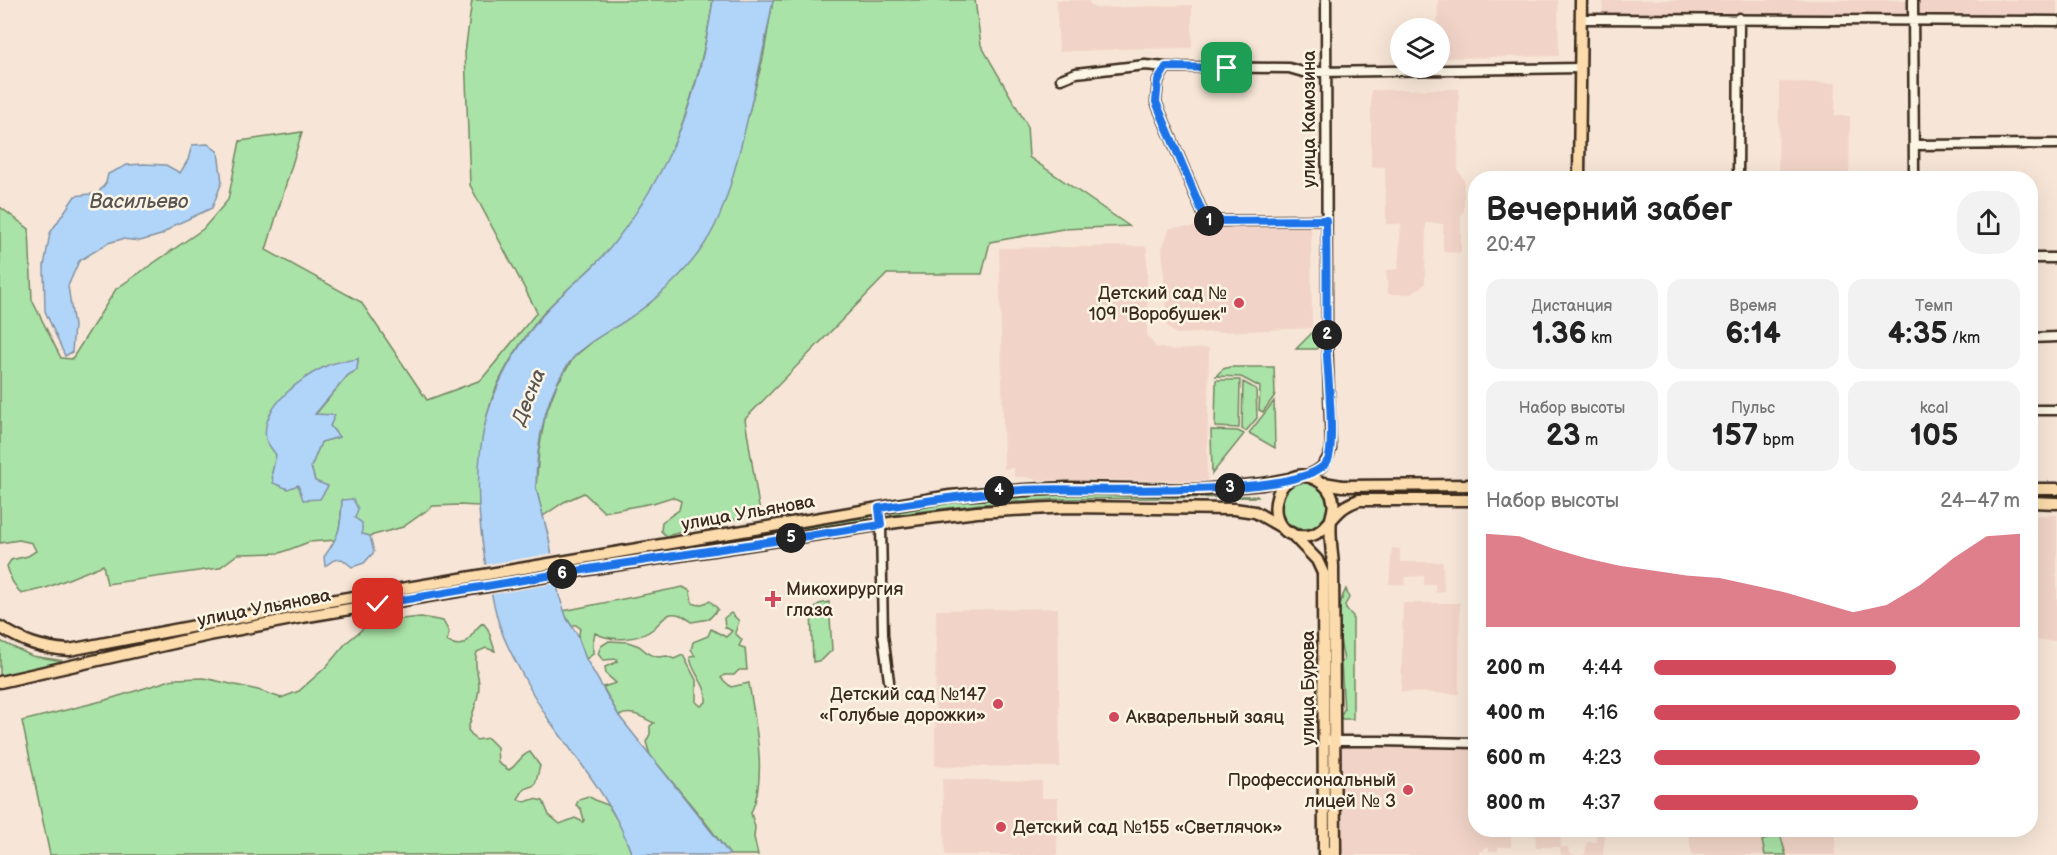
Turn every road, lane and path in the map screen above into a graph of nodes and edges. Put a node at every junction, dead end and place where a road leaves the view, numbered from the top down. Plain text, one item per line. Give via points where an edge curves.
1 (1326, 0) edge
2 (1581, 0) edge
3 (1913, 0) edge
4 (1739, 18) junction
5 (1581, 19) junction
6 (1913, 20) junction
7 (2057, 21) edge
8 (1166, 67) junction
9 (1580, 68) junction
10 (1326, 72) junction
11 (1061, 79) dead end
12 (2057, 144) edge
13 (1914, 145) junction
14 (1579, 171) edge
15 (1738, 171) edge
16 (1914, 171) edge
17 (1326, 220) junction
18 (2038, 258) edge
19 (2057, 258) edge
20 (2057, 337) edge
21 (2038, 338) edge
22 (2038, 410) edge
23 (2057, 410) edge
24 (1299, 477) junction
25 (1323, 483) junction
26 (1468, 485) edge
27 (2038, 489) edge
28 (2057, 489) edge
29 (1468, 500) edge
30 (2038, 502) edge
31 (2057, 503) edge
32 (879, 508) junction
33 (1331, 519) junction
34 (881, 525) junction
35 (1287, 530) junction
36 (301, 611) junction
37 (0, 627) edge
38 (889, 681) dead end
39 (0, 682) edge
40 (1329, 741) junction
41 (1468, 743) edge
42 (1324, 855) edge
43 (1335, 855) edge

1 - 10 street, улица Камозина
2 - 5 main road
3 - 6 street
4 - 5 street
4 - 6 street
4 - 15 street
5 - 9 main road
6 - 7 street
6 - 13 street
8 - 10 street
8 - 11 street via 1145,64 1076,73
8 - 17 street via 1158,81 1156,102 1206,221
9 - 10 street
9 - 14 main road
10 - 17 street, улица Камозина
12 - 13 street
13 - 16 street
17 - 24 street, улица Камозина via 1331,449 1324,466
18 - 19 street
20 - 21 street
22 - 23 street
24 - 25 main road
24 - 32 main road, улица Ульянова via 1200,490 1067,488 996,492
24 - 35 main road via 1285,483 1274,500 1274,511
25 - 26 main road
25 - 33 main road via 1334,501
27 - 28 main road
29 - 33 main road via 1359,500
30 - 31 main road
32 - 34 street
32 - 36 main road, улица Ульянова
33 - 35 main road via 1321,531 1309,536
33 - 40 main road, улица Бурова
34 - 35 main road, улица Ульянова via 977,512 1072,507 1234,509 1255,512
34 - 36 main road, улица Ульянова
34 - 38 street via 883,635
35 - 40 main road, улица Бурова via 1317,560 1323,573
36 - 37 main road, улица Ульянова via 69,650 23,641
36 - 39 main road, улица Ульянова
40 - 41 street
40 - 42 main road, улица Бурова
40 - 43 main road, улица Бурова

